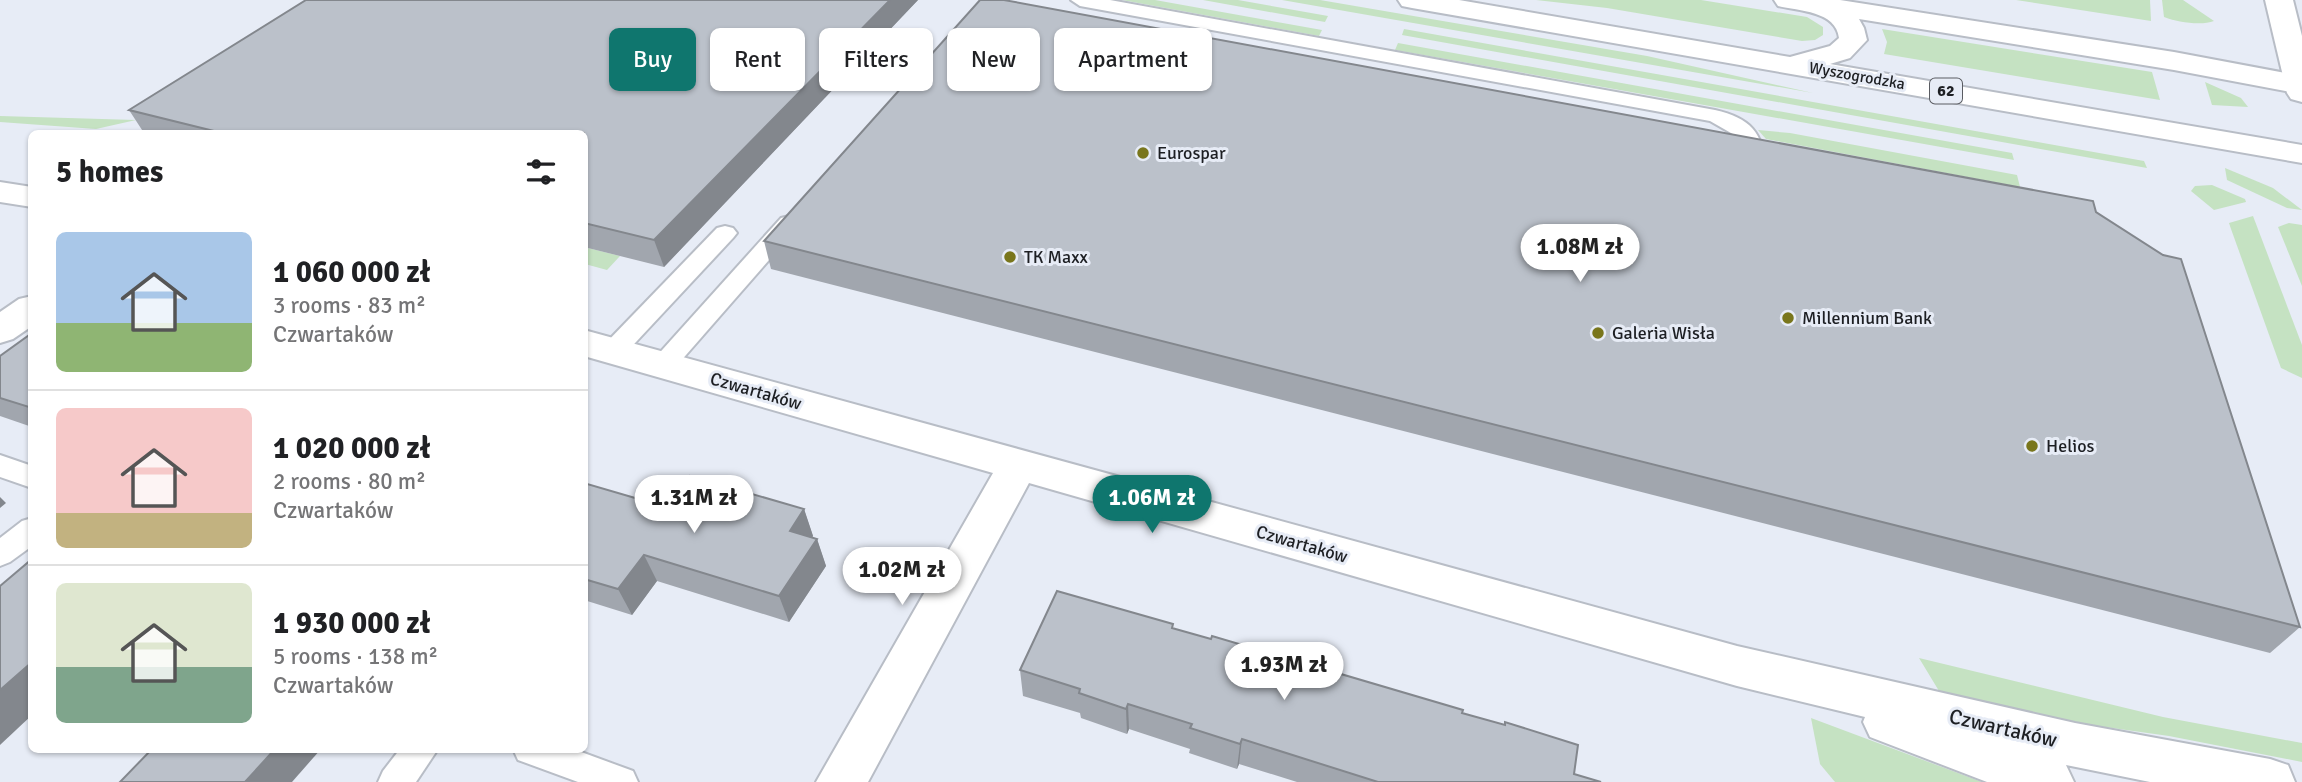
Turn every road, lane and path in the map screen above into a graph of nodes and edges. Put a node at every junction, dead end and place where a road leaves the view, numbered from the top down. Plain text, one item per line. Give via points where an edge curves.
1 (1080, 0) edge
2 (1412, 0) edge
3 (1788, 0) edge
4 (2279, 0) edge
5 (1820, 5) junction
6 (1791, 64) junction
7 (2301, 88) edge
8 (2302, 154) edge
9 (1755, 167) edge
10 (0, 192) edge
11 (28, 196) edge
12 (804, 206) edge
13 (725, 233) dead end
14 (28, 312) edge
15 (0, 330) edge
16 (599, 347) edge
17 (663, 365) junction
18 (1019, 465) junction
19 (0, 466) edge
20 (28, 476) edge
21 (28, 532) edge
22 (0, 554) edge
23 (1737, 666) junction
24 (418, 753) edge
25 (541, 753) edge
26 (849, 780) edge
27 (395, 782) edge
28 (621, 782) edge
29 (2049, 782) edge
30 (2270, 782) edge

1 - 9 lane via 1715,116 1740,125 1751,136
2 - 6 street, Wyszogrodzka / 62
3 - 5 street
4 - 7 street
5 - 6 street via 1847,23 1853,40 1840,52
5 - 7 street via 2174,61
6 - 8 street, Wyszogrodzka / 62
10 - 11 street
12 - 17 lane
13 - 16 lane
14 - 15 street
16 - 17 street, Czwartaków
17 - 18 street, Czwartaków
18 - 23 street, Czwartaków
18 - 26 street
19 - 20 lane
21 - 22 lane
23 - 29 street, Czwartaków
23 - 30 street, Czwartaków via 2075,745
24 - 27 lane
25 - 28 lane

